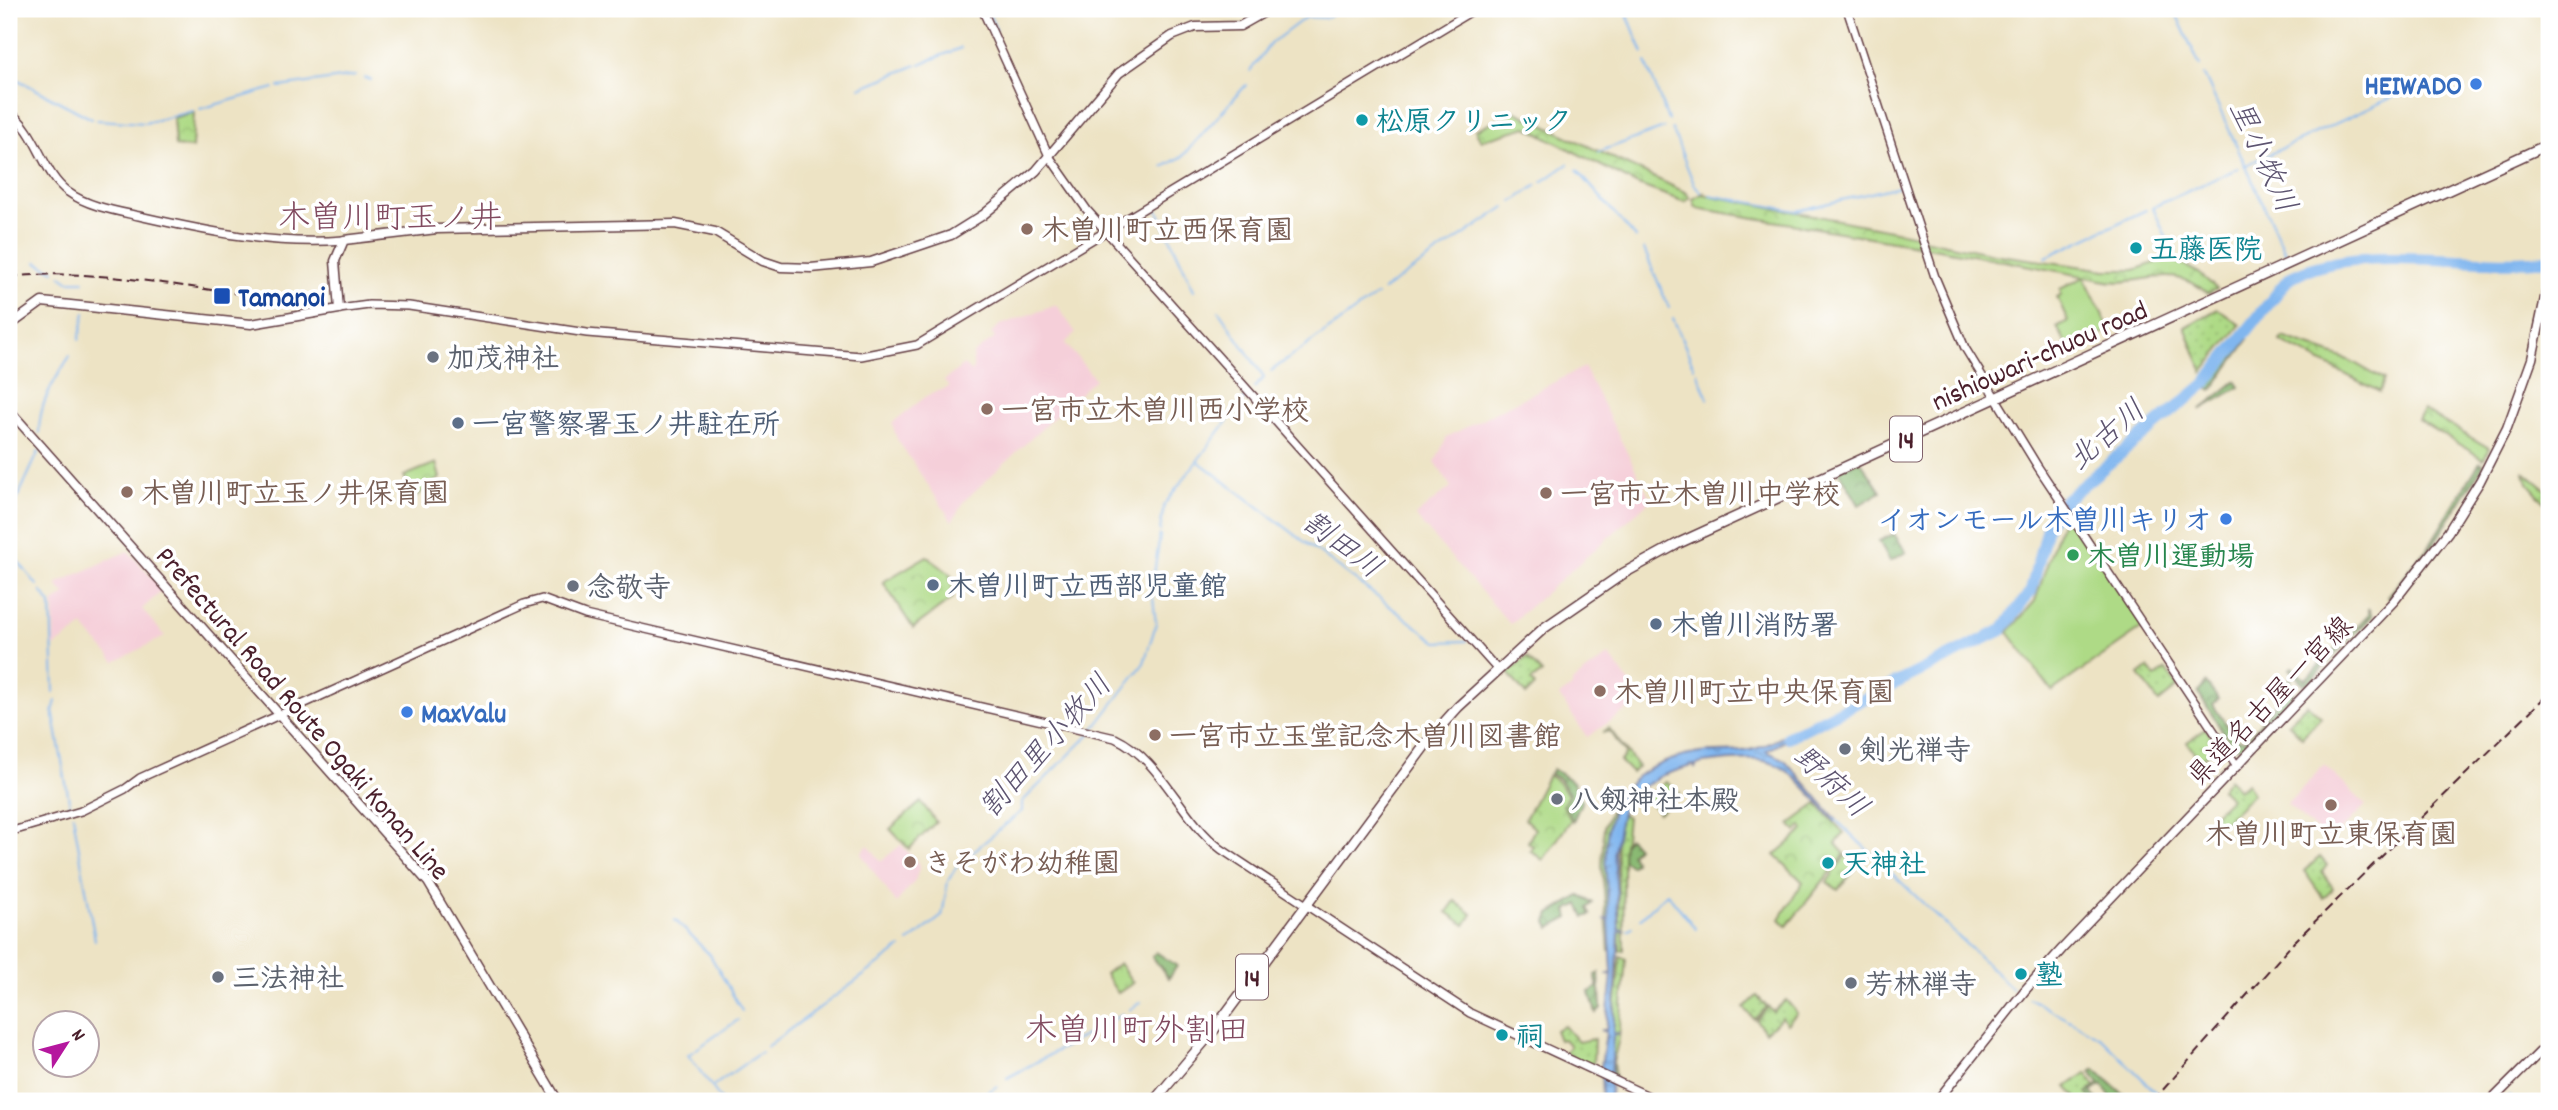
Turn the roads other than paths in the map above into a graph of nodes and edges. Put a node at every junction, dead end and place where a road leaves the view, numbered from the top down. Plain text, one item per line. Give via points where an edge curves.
1 (982, 9) edge
2 (1270, 9) edge
3 (1475, 9) edge
4 (1847, 9) edge
5 (9, 112) edge
6 (2549, 144) edge
7 (1049, 156) junction
8 (1105, 232) junction
9 (344, 240) junction
10 (2549, 279) edge
11 (339, 309) junction
12 (9, 326) edge
13 (1995, 399) junction
14 (9, 410) edge
15 (1497, 669) junction
16 (281, 715) junction
17 (2237, 766) junction
18 (9, 832) edge
19 (1306, 904) junction
20 (2549, 1043) edge
21 (558, 1101) edge
22 (1154, 1101) edge
23 (1659, 1101) edge
24 (1937, 1101) edge
25 (2491, 1101) edge

1 - 7 street
2 - 7 main road via 1240,26 1184,30 1138,58 1119,73
3 - 8 street
4 - 13 street via 1940,290 1965,348
5 - 9 street via 29,131 62,186 77,197 208,232
6 - 13 main road, nishiowari-chuou road / 14
7 - 8 street
7 - 9 main road via 1000,202 951,235 859,265 781,267 715,232 675,223 437,229
8 - 11 street via 928,341 885,354 861,356 627,337 409,306
8 - 15 street
9 - 11 main road via 335,261
10 - 17 main road, 県道名古屋一宮線 via 2532,359 2507,428 2448,532 2394,601
11 - 12 main road via 251,324 44,302
13 - 15 main road, nishiowari-chuou road / 14 via 1677,544 1624,573 1544,628
13 - 17 street
14 - 16 main road, Prefectural Road Route Ogaki Konan Line
15 - 19 main road, nishiowari-chuou road / 14 via 1432,736
16 - 18 street via 139,778 81,811
16 - 19 street via 542,599 585,615 1100,732 1139,753 1205,837
16 - 21 main road, Prefectural Road Route Ogaki Konan Line via 428,882
17 - 24 main road, 県道名古屋一宮線 via 2026,989
19 - 22 main road, nishiowari-chuou road / 14 via 1213,1031
19 - 23 street via 1470,1013
20 - 25 main road

